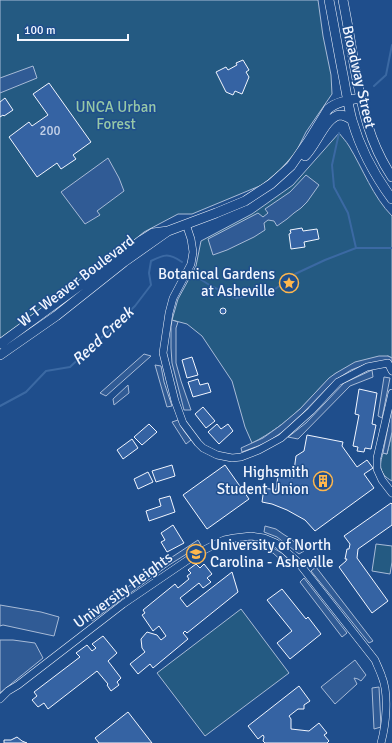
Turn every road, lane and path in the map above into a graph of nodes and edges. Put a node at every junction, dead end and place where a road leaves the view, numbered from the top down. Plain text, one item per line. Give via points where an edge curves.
1 (329, 0) edge
2 (343, 0) edge
3 (360, 98) junction
4 (348, 101) junction
5 (352, 120) junction
6 (291, 166) junction
7 (392, 177) edge
8 (392, 199) edge
9 (186, 224) junction
10 (168, 230) junction
11 (0, 344) edge
12 (0, 355) edge
13 (392, 370) edge
14 (392, 392) edge
15 (392, 493) edge
16 (0, 699) edge
17 (382, 743) edge

1 - 4 main road, Broadway Street
2 - 3 main road, Broadway Street
3 - 4 main road, W T Weaver Boulevard
3 - 7 main road, Broadway Street via 370,134
4 - 5 main road, Broadway Street
4 - 6 main road, W T Weaver Boulevard via 328,109
5 - 6 main road, W T Weaver Boulevard via 341,115 330,120 307,154
5 - 8 main road, Broadway Street via 370,163
6 - 9 main road, W T Weaver Boulevard via 271,184 245,201
9 - 10 main road, W T Weaver Boulevard
9 - 13 street via 192,239 191,264 172,298 163,353 183,424 203,448 217,455 232,458 258,450 281,438 338,382 367,367 388,363
10 - 11 main road, W T Weaver Boulevard via 153,233 142,240
10 - 12 main road, W T Weaver Boulevard via 56,316
14 - 15 street via 377,458 377,469
16 - 17 street, University Heights via 123,604 198,553 224,540 252,536 276,543 298,562 374,660 383,678 385,691 385,728

